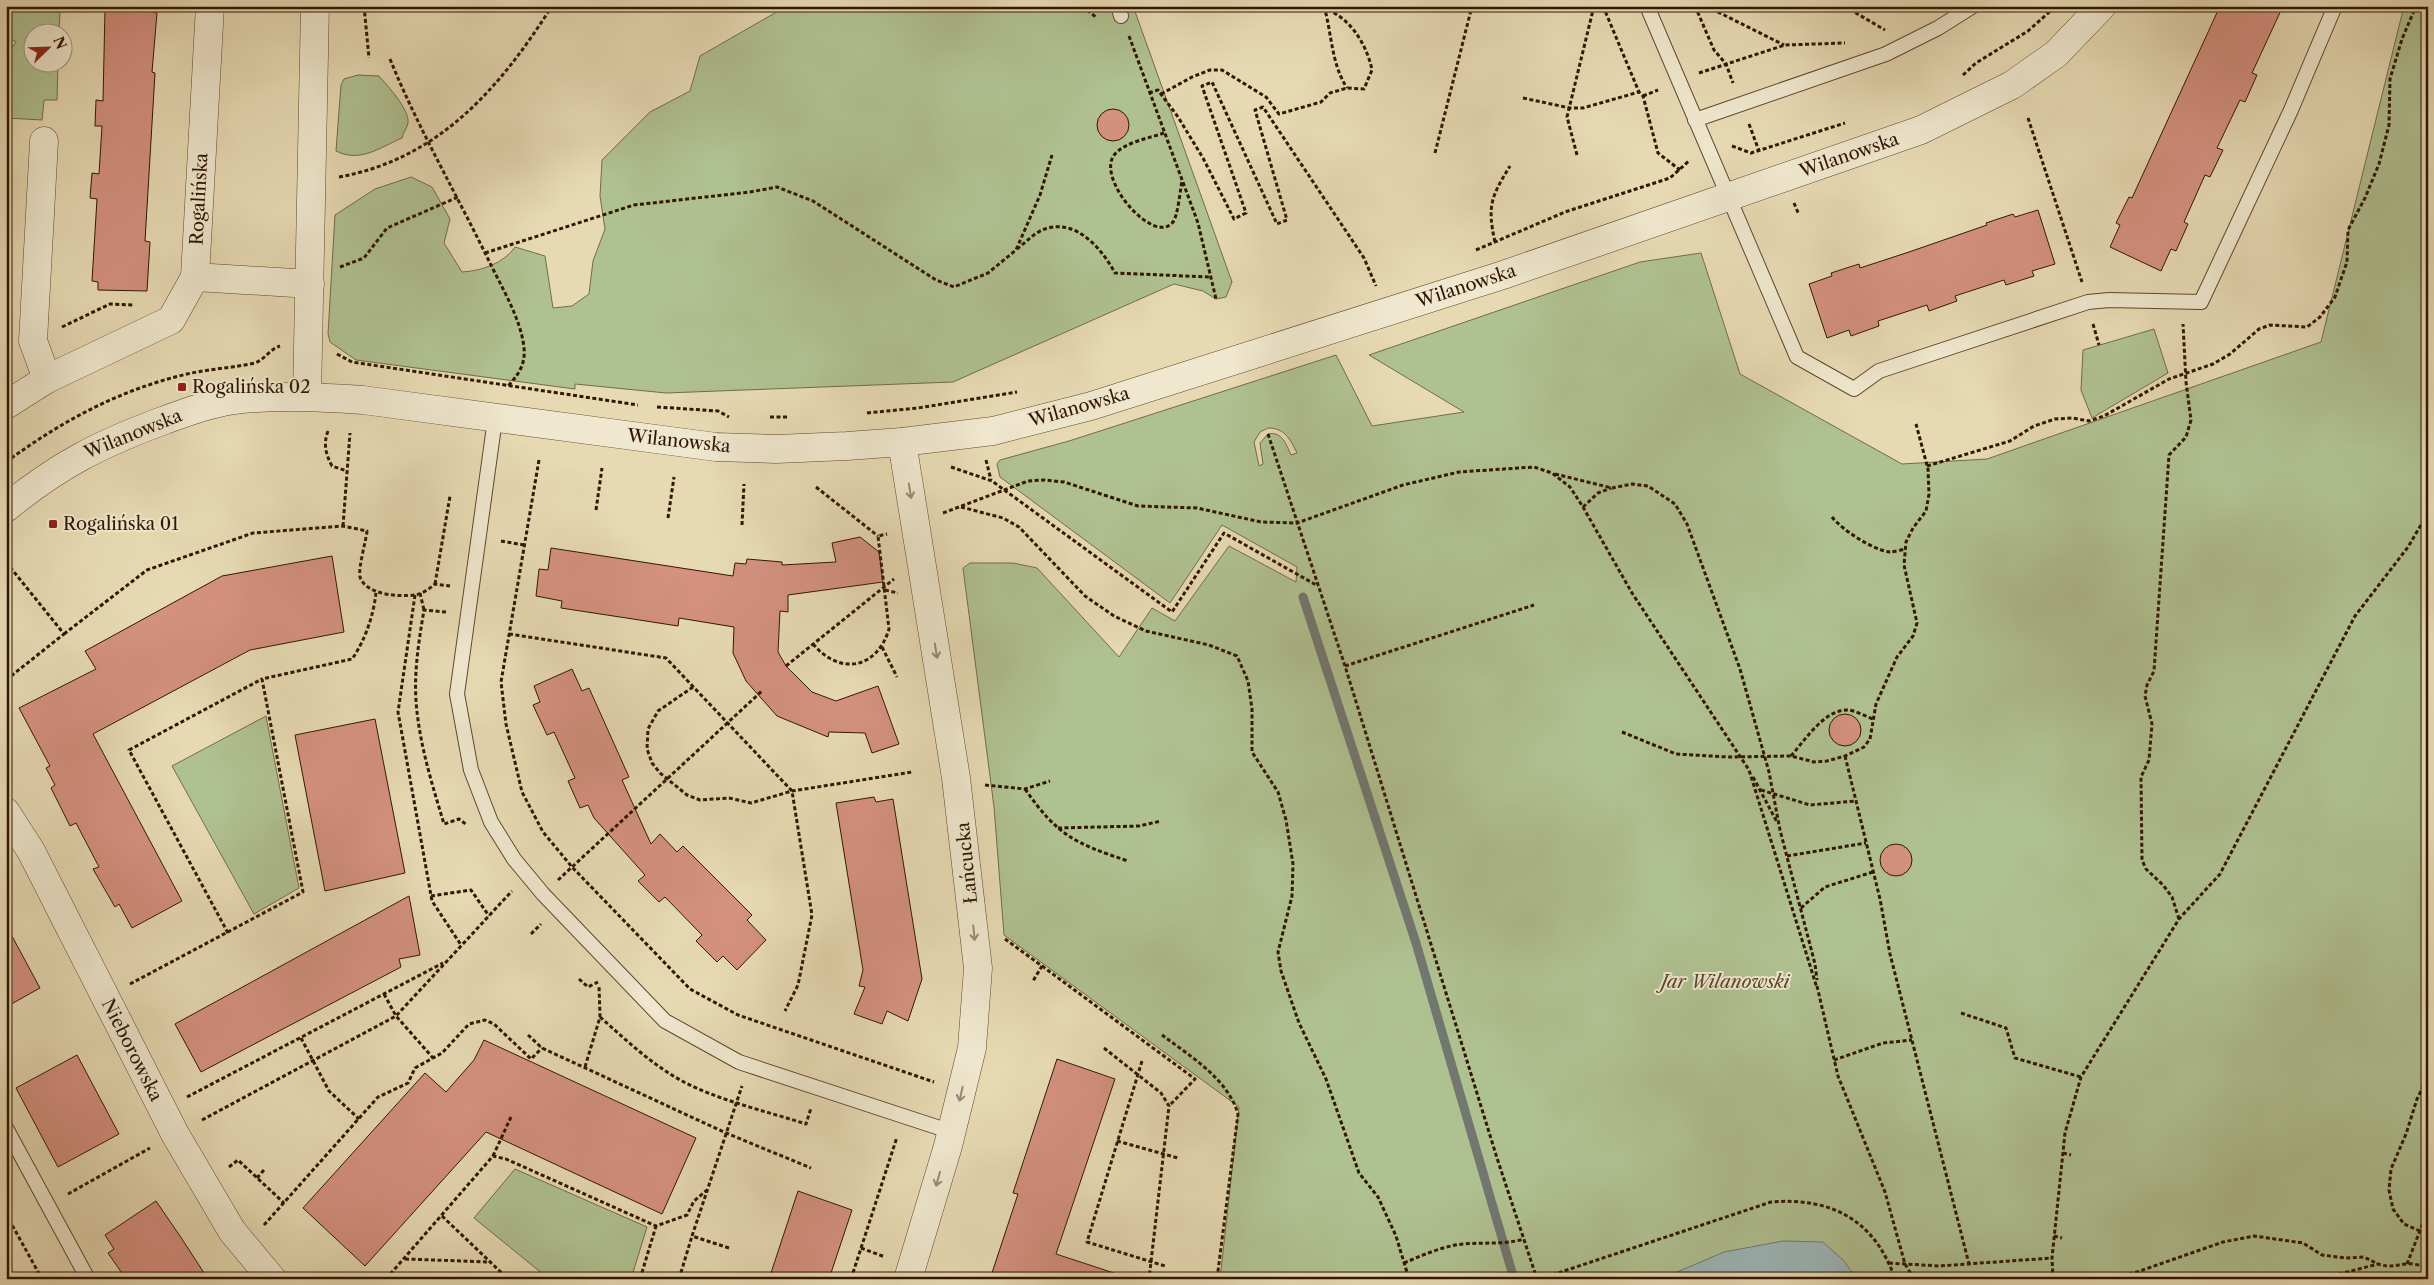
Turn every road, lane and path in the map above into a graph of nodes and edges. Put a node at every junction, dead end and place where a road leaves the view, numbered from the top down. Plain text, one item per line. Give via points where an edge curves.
1 (210, 6) edge
2 (316, 6) edge
3 (364, 6) edge
4 (552, 6) edge
5 (1472, 6) edge
6 (1594, 6) edge
7 (1603, 6) edge
8 (1647, 6) edge
9 (1695, 6) edge
10 (1706, 6) edge
11 (1844, 6) edge
12 (1973, 6) edge
13 (2056, 6) edge
14 (2102, 6) edge
15 (2335, 6) edge
16 (2416, 6) edge
17 (1324, 8) edge
18 (1120, 11) edge
19 (1879, 35) dead end
20 (1852, 43) dead end
21 (1785, 45) junction
22 (369, 58) dead end
23 (390, 59) dead end
24 (1726, 64) junction
25 (1706, 70) dead end
26 (1957, 80) dead end
27 (1347, 88) junction
28 (1639, 92) junction
29 (1149, 93) junction
30 (1161, 94) junction
31 (1523, 98) dead end
32 (1742, 106) junction
33 (1570, 108) junction
34 (2028, 118) dead end
35 (1695, 120) junction
36 (1850, 121) dead end
37 (1164, 133) junction
38 (44, 141) dead end
39 (429, 142) junction
40 (1759, 151) junction
41 (1708, 152) junction
42 (1435, 153) dead end
43 (1052, 155) dead end
44 (1577, 155) dead end
45 (1510, 166) dead end
46 (1680, 170) junction
47 (313, 181) junction
48 (1182, 181) junction
49 (458, 197) junction
50 (1728, 197) junction
51 (1495, 242) junction
52 (1016, 250) junction
53 (485, 253) junction
54 (1470, 253) dead end
55 (335, 271) dead end
56 (195, 277) junction
57 (1209, 277) junction
58 (310, 284) junction
59 (1368, 292) dead end
60 (1216, 299) dead end
61 (2181, 301) junction
62 (2088, 302) junction
63 (136, 305) dead end
64 (33, 341) junction
65 (2099, 345) dead end
66 (336, 354) dead end
67 (2185, 373) junction
68 (47, 378) junction
69 (508, 386) junction
70 (1026, 390) dead end
71 (307, 396) junction
72 (6, 404) edge
73 (645, 406) dead end
74 (655, 407) dead end
75 (862, 413) dead end
76 (798, 416) dead end
77 (733, 418) dead end
78 (760, 418) dead end
79 (495, 419) junction
80 (1916, 424) dead end
81 (328, 431) dead end
82 (350, 433) dead end
83 (1268, 434) dead end
84 (902, 442) junction
85 (986, 459) dead end
86 (539, 460) dead end
87 (950, 466) dead end
88 (1927, 466) junction
89 (602, 468) dead end
90 (347, 471) junction
91 (1552, 473) junction
92 (674, 477) dead end
93 (992, 481) junction
94 (744, 484) dead end
95 (816, 487) dead end
96 (1612, 488) junction
97 (1005, 491) junction
98 (450, 496) dead end
99 (960, 507) junction
100 (1583, 507) junction
101 (6, 508) edge
102 (596, 510) dead end
103 (2428, 513) edge
104 (1832, 517) dead end
105 (668, 518) dead end
106 (1297, 524) junction
107 (742, 525) dead end
108 (343, 526) junction
109 (915, 526) junction
110 (1905, 549) junction
111 (6, 562) edge
112 (892, 581) dead end
113 (435, 584) junction
114 (450, 586) dead end
115 (1318, 586) junction
116 (884, 587) junction
117 (376, 592) junction
118 (420, 593) junction
119 (415, 594) junction
120 (1534, 605) dead end
121 (424, 610) dead end
122 (64, 634) junction
123 (509, 634) junction
124 (813, 644) junction
125 (882, 646) junction
126 (786, 666) dead end
127 (1345, 666) junction
128 (897, 677) dead end
129 (262, 678) junction
130 (6, 680) edge
131 (693, 687) junction
132 (763, 690) dead end
133 (1873, 719) junction
134 (728, 724) junction
135 (1622, 732) dead end
136 (1792, 756) junction
137 (1845, 756) junction
138 (1763, 757) junction
139 (1741, 758) junction
140 (1749, 770) junction
141 (912, 772) dead end
142 (956, 778) junction
143 (668, 780) junction
144 (1050, 781) dead end
145 (1025, 789) junction
146 (1761, 790) junction
147 (792, 791) junction
148 (1773, 796) junction
149 (1856, 801) junction
150 (6, 812) edge
151 (1161, 821) dead end
152 (1057, 828) junction
153 (1780, 830) junction
154 (1866, 843) junction
155 (1787, 856) junction
156 (1128, 861) dead end
157 (572, 867) junction
158 (1873, 872) junction
159 (515, 889) dead end
160 (543, 894) junction
161 (431, 896) junction
162 (1801, 908) junction
163 (489, 916) junction
164 (2179, 919) junction
165 (544, 920) dead end
166 (974, 932) junction
167 (228, 933) junction
168 (531, 934) dead end
169 (461, 945) junction
170 (446, 961) junction
171 (1042, 966) junction
172 (153, 972) dead end
173 (594, 976) dead end
174 (579, 979) dead end
175 (1032, 981) dead end
176 (599, 982) junction
177 (1817, 988) junction
178 (384, 994) junction
179 (785, 1011) dead end
180 (1962, 1013) dead end
181 (396, 1016) junction
182 (1162, 1034) dead end
183 (528, 1035) dead end
184 (301, 1038) junction
185 (1912, 1040) junction
186 (542, 1048) junction
187 (1104, 1048) dead end
188 (433, 1058) junction
189 (313, 1060) junction
190 (1834, 1060) junction
191 (1142, 1061) dead end
192 (749, 1066) junction
193 (585, 1067) junction
194 (1138, 1073) junction
195 (2081, 1077) junction
196 (2428, 1077) edge
197 (962, 1092) junction
198 (196, 1093) dead end
199 (1169, 1106) junction
200 (511, 1117) dead end
201 (359, 1119) junction
202 (6, 1128) edge
203 (900, 1129) dead end
204 (726, 1132) junction
205 (952, 1132) junction
206 (175, 1134) junction
207 (1118, 1141) junction
208 (2063, 1153) junction
209 (1165, 1154) junction
210 (2071, 1154) dead end
211 (493, 1156) junction
212 (1178, 1158) dead end
213 (130, 1159) dead end
214 (812, 1168) dead end
215 (264, 1170) dead end
216 (226, 1171) dead end
217 (257, 1178) junction
218 (707, 1190) junction
219 (73, 1191) dead end
220 (284, 1203) junction
221 (2428, 1210) edge
222 (6, 1214) edge
223 (442, 1216) junction
224 (656, 1226) junction
225 (262, 1227) dead end
226 (2420, 1230) junction
227 (692, 1236) junction
228 (2054, 1236) junction
229 (2062, 1238) dead end
230 (1524, 1239) junction
231 (729, 1248) dead end
232 (861, 1248) junction
233 (881, 1256) dead end
234 (2052, 1258) junction
235 (404, 1259) junction
236 (490, 1262) junction
237 (1151, 1262) junction
238 (1404, 1263) junction
239 (1889, 1263) junction
240 (1905, 1264) junction
241 (1969, 1264) junction
242 (2378, 1264) junction
243 (2407, 1264) junction
244 (1165, 1266) dead end
245 (2428, 1267) edge
246 (2053, 1277) edge
247 (42, 1279) edge
248 (88, 1279) edge
249 (272, 1279) edge
250 (386, 1279) edge
251 (508, 1279) edge
252 (640, 1279) edge
253 (679, 1279) edge
254 (851, 1279) edge
255 (908, 1279) edge
256 (1149, 1279) edge
257 (1217, 1279) edge
258 (1409, 1279) edge
259 (1539, 1279) edge
260 (1894, 1279) edge
261 (1914, 1279) edge
262 (2061, 1279) edge
263 (2110, 1279) edge
264 (2320, 1279) edge

1 - 56 street, Rogalińska
2 - 47 street
3 - 22 path
4 - 39 path via 500,80
5 - 42 path
6 - 33 path
7 - 28 path
8 - 35 lane
9 - 24 path via 1714,50
10 - 21 path
11 - 19 path via 1888,32
12 - 32 lane via 1886,54
13 - 26 path via 2028,31 1976,63
14 - 50 street, Wilanowska via 2056,54 2012,84 1921,130
15 - 61 lane via 2291,110 2201,302
16 - 67 path via 2390,79 2389,125 2379,164 2348,230 2347,262 2335,297 2320,317 2307,327 2270,325 2259,329 2230,354 2213,364
17 - 27 path via 1332,52 1340,78
17 - 27 path via 1339,13 1369,55 1372,70 1364,89
18 - 29 path
20 - 21 path
21 - 24 path
23 - 39 path
24 - 25 path
24 - 32 path
27 - 30 path via 1330,93 1322,102 1279,114 1266,97 1222,70 1210,70 1192,77
28 - 33 path via 1583,108
28 - 46 path via 1643,96 1658,153
29 - 30 path via 1158,90
29 - 37 path
30 - 59 path via 1203,158 1234,218 1246,213 1202,86 1212,82 1277,224 1287,220 1255,110 1263,107 1364,258 1377,289
31 - 33 path
32 - 35 lane
32 - 40 path
33 - 44 path via 1567,117
34 - 62 path
35 - 41 lane
36 - 40 path
37 - 48 path
37 - 48 path via 1121,148 1110,164 1112,176 1127,204 1148,224 1161,227 1174,221
38 - 64 street
39 - 47 path via 394,161 362,173
39 - 49 path
40 - 41 path via 1751,154 1729,144
41 - 46 path via 1694,157
41 - 50 lane
43 - 52 path via 1040,195
45 - 51 path via 1494,196 1489,216
46 - 51 path via 1670,178 1565,212
47 - 58 street
48 - 57 path via 1198,223
49 - 53 path
49 - 55 path via 387,228 364,258
50 - 62 lane via 1797,357 1854,389 1879,371
50 - 84 street, Wilanowska via 1503,274 1091,406 993,430
51 - 54 path
52 - 53 path via 988,273 954,287 936,280 813,201 777,187 634,205
52 - 57 path via 1044,229 1059,226 1082,233 1106,255 1115,273
53 - 69 path via 523,341 523,366
56 - 58 street
56 - 68 street via 171,320
57 - 60 path
58 - 71 street
61 - 62 lane
61 - 67 path
62 - 65 path
63 - 64 path via 110,304
64 - 68 street
66 - 69 path via 352,362
67 - 88 path via 2104,416 2089,421 2054,419 2034,426 2010,441
67 - 164 path via 2191,420 2186,437 2169,455 2154,672 2145,696 2152,724 2148,760 2141,777 2142,860 2146,869 2172,897
68 - 72 street
69 - 73 path
70 - 75 path via 918,408
71 - 79 street, Wilanowska via 363,400
71 - 101 street, Wilanowska via 232,400 112,440 76,457
74 - 77 path via 718,411
76 - 78 path
79 - 84 street, Wilanowska via 716,447 776,449
79 - 160 lane via 457,694 471,770 491,822 514,859
80 - 88 path
81 - 90 path via 324,441 327,458 332,466
82 - 90 path
83 - 106 path
84 -> 109 street, Łańcucka
85 - 93 path
86 - 123 path
87 - 93 path
88 - 110 path via 1929,494 1926,512 1913,528
89 - 102 path
90 - 108 path
91 - 96 path
91 - 100 path via 1570,487
91 - 106 path via 1534,467 1460,472 1403,485
92 - 105 path
93 - 97 path
94 - 107 path
95 - 116 path via 880,536
96 - 100 path via 1598,493
96 - 138 path via 1632,484 1648,486 1664,494 1681,512 1720,609
97 - 99 path
97 - 106 path via 1028,481 1064,482 1138,506 1197,508 1261,522
97 - 115 path via 1172,612 1224,533
98 - 113 path
99 - 109 path
99 - 238 path via 1003,518 1019,527 1084,596 1114,616 1146,631 1209,644 1237,656 1248,680 1252,752 1278,792 1286,820 1292,864 1292,896 1278,952 1281,971 1299,1023 1326,1079 1359,1173 1378,1197
100 - 139 path via 1632,593
103 - 164 path via 2408,547 2355,616 2220,874
104 - 110 path via 1870,546 1890,552
106 - 115 path
108 - 117 path via 367,531 360,576 368,588
108 - 122 path via 253,533 147,570
109 -> 142 street, Łańcucka
110 - 133 path via 1907,587 1917,623 1913,636 1897,657 1876,704
111 - 122 path
112 - 116 path
113 - 114 path
113 - 118 path
115 - 127 path
116 - 124 path
116 - 125 path via 889,629
117 - 119 path
117 - 129 path via 360,649 352,659
118 - 119 path
118 - 121 path
119 - 161 path via 398,712
120 - 127 path
122 - 130 path
123 - 131 path via 666,658
123 - 157 path via 501,682 506,724 522,792 543,832
124 - 125 path via 821,654 844,664 857,664 869,659
124 - 126 path
125 - 128 path
127 - 230 path
129 - 167 path via 303,892
129 - 167 path via 129,750
131 - 134 path
131 - 143 path via 658,711 648,729 649,756
132 - 134 path
133 - 136 path via 1849,710 1834,711
133 - 137 path via 1870,739 1864,747
134 - 143 path
134 - 147 path
135 - 139 path via 1676,754
136 - 137 path via 1814,762
136 - 138 path
137 - 149 path
138 - 139 path
138 - 148 path
139 - 140 path
140 - 146 path
140 - 177 path
141 - 147 path
142 - 145 path via 974,778 985,785 1005,789
142 - 166 street, Łańcucka
143 - 147 path via 687,796 700,800 728,798 751,803
143 - 157 path
144 - 145 path
145 - 152 path
146 - 148 path
146 - 153 path
147 - 179 path via 812,915 798,985
148 - 149 path via 1810,805
148 - 153 path
149 - 154 path
150 - 206 street, Nieborowska via 31,851
151 - 152 path via 1139,826
152 - 156 path via 1064,836 1094,850
153 - 155 path
154 - 155 path
154 - 158 path
155 - 162 path
157 - 160 path
157 - 197 path via 690,989 738,1015
158 - 162 path via 1825,887
158 - 185 path
159 - 163 path
160 - 192 lane via 665,1021
161 - 163 path via 471,890
161 - 169 path
162 - 177 path via 1815,964
163 - 169 path
164 - 195 path
165 - 168 path
166 - 171 path via 1003,938
166 -> 197 street, Łańcucka via 978,968 972,1048
167 - 172 path
169 - 170 path
170 - 178 path
170 - 181 path
171 - 175 path
171 - 199 path via 1195,1079
173 - 176 path
174 - 176 path via 588,987
176 - 193 path via 600,1017
177 - 190 path
178 - 181 path
178 - 184 path
180 - 195 path via 2006,1028 2015,1058
181 - 188 path
181 - 189 path
182 - 257 path via 1207,1069 1236,1105 1238,1114
183 - 186 path
184 - 189 path
184 - 198 path
185 - 190 path via 1884,1043
185 - 241 path
186 - 188 path via 532,1060 494,1024 485,1020 469,1024 442,1053
186 - 193 path
187 - 194 path
188 - 201 path via 415,1068 408,1082 378,1097
189 - 201 path via 329,1091
189 - 206 path
190 - 240 path via 1885,1192
191 - 194 path
192 - 204 path
192 - 205 lane
193 - 204 path
194 - 199 path via 1161,1093
194 - 207 path
195 - 208 path via 2068,1117
196 - 226 path via 2391,1168 2389,1190 2392,1209 2404,1224
197 -> 205 street, Łańcucka
199 - 209 path
200 - 211 path
201 - 220 path
202 - 248 lane
203 - 232 path
204 - 214 path
204 - 218 path
205 -> 255 street, Łańcucka
206 - 249 street, Nieborowska via 232,1231
207 - 209 path
207 - 237 path via 1087,1242
208 - 210 path
208 - 228 path
209 - 212 path
209 - 237 path
211 - 223 path
211 - 224 path
213 - 219 path
215 - 217 path
216 - 217 path via 238,1160
217 - 220 path
218 - 224 path via 694,1201 687,1215
218 - 227 path
220 - 225 path
221 - 226 path
222 - 247 path
223 - 235 path
223 - 236 path
224 - 252 path
226 - 243 path
227 - 231 path
227 - 253 path
228 - 229 path
228 - 234 path
230 - 238 path via 1507,1244 1462,1244
230 - 259 path
232 - 233 path
232 - 254 path
234 - 241 path
234 - 246 path
235 - 236 path
235 - 250 path
236 - 251 path
237 - 244 path
237 - 256 path
238 - 258 path
239 - 240 path
239 - 259 path via 1876,1240 1840,1211 1814,1202 1786,1201 1771,1202
239 - 260 path
240 - 241 path
240 - 261 path
242 - 243 path via 2398,1267
242 - 263 path via 2364,1257 2322,1255 2303,1243 2254,1236 2222,1242
242 - 264 path
243 - 245 path
246 - 262 path

